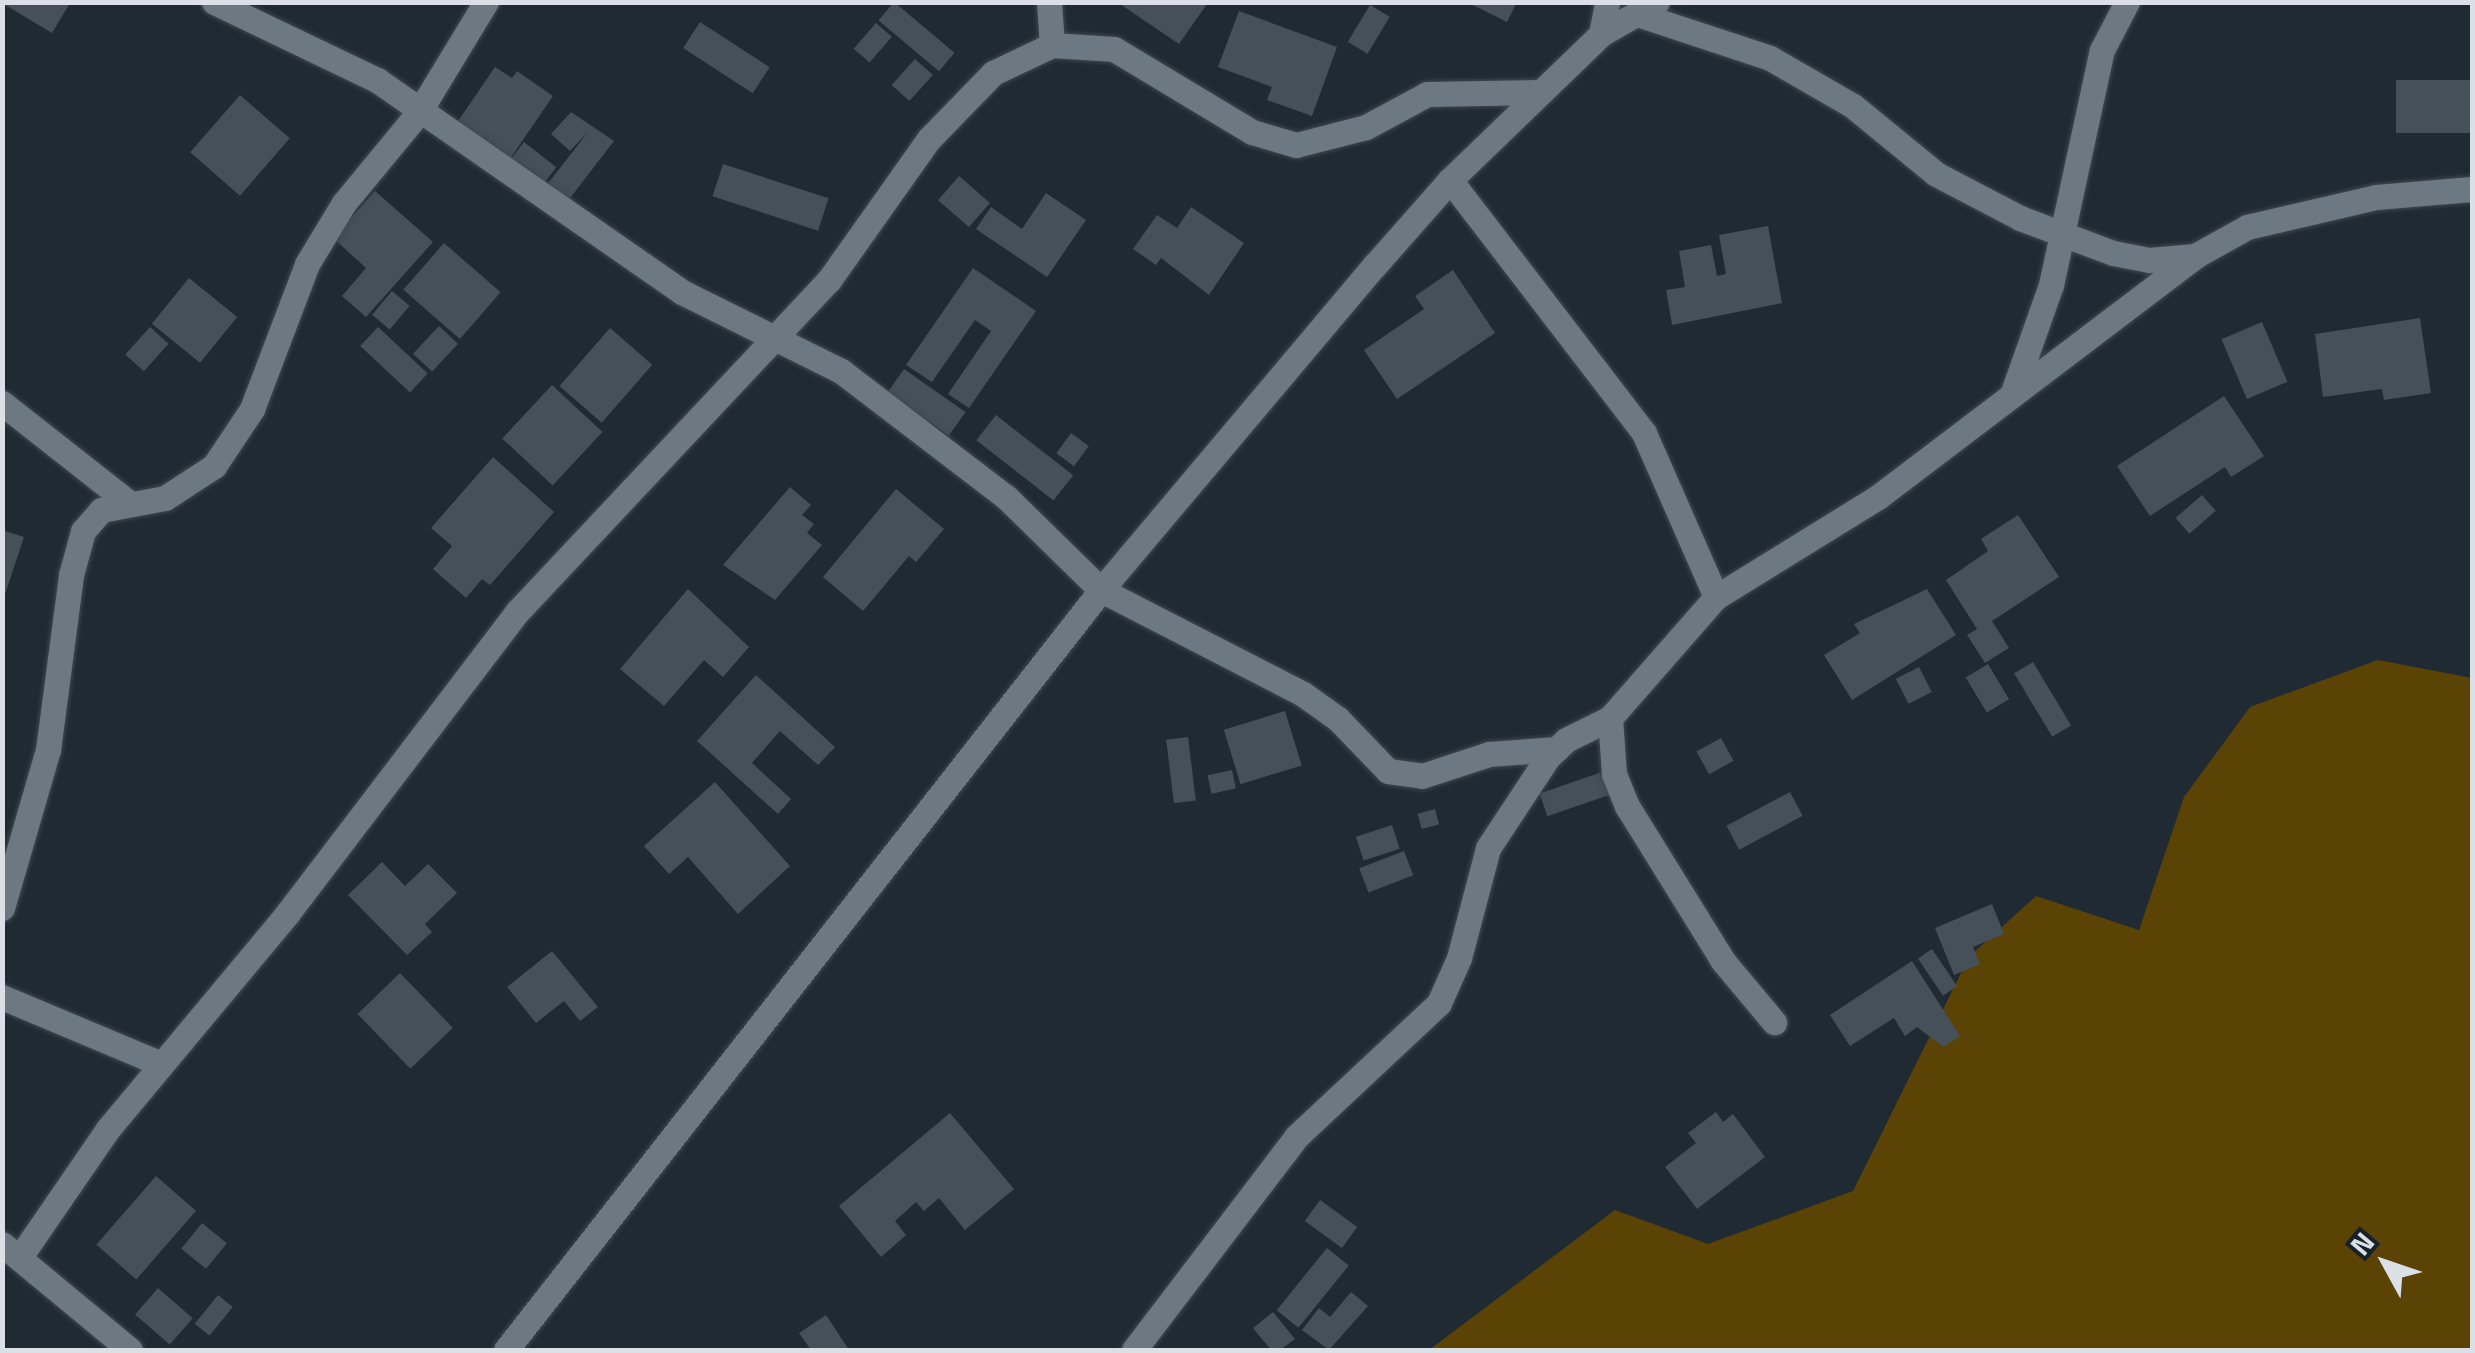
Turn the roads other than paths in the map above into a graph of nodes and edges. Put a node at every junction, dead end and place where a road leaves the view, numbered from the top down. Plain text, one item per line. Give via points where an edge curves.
1 (214, 2) edge
2 (486, 2) edge
3 (1049, 2) edge
4 (1607, 2) edge
5 (2128, 2) edge
6 (1647, 8) edge
7 (1601, 34) junction
8 (1052, 44) junction
9 (1541, 92) junction
10 (419, 112) junction
11 (1450, 180) junction
12 (2472, 189) edge
13 (2062, 236) junction
14 (2196, 256) junction
15 (776, 336) junction
16 (2012, 395) junction
17 (2, 403) edge
18 (128, 502) junction
19 (1101, 590) junction
20 (1716, 596) junction
21 (1610, 718) junction
22 (1557, 749) junction
23 (2, 908) edge
24 (2, 997) edge
25 (1774, 1022) dead end
26 (159, 1063) junction
27 (12, 1249) edge
28 (130, 1350) edge
29 (506, 1350) edge
30 (1134, 1350) edge

1 - 10 street via 342,60
2 - 10 street
3 - 8 street
4 - 7 street
5 - 13 street via 2102,50
6 - 7 street
6 - 13 street via 1770,58 1852,106 1936,174
7 - 9 street
8 - 9 street via 1114,49 1281,144 1313,144 1366,127 1427,94
8 - 15 street via 993,73 958,105 861,242
9 - 11 street
10 - 15 street via 682,292
10 - 18 street via 344,203 308,264 252,409 214,466 165,498
11 - 19 street
11 - 20 street via 1644,433
12 - 14 street via 2310,209 2247,226
13 - 14 street via 2149,260
13 - 16 street
14 - 16 street
15 - 19 street via 916,423 1056,541
15 - 26 street via 518,611 288,914
16 - 20 street via 1878,497
17 - 18 street
18 - 23 street via 101,510 83,532 70,575 48,750
19 - 22 street via 1303,694 1388,771 1422,776 1489,754
19 - 29 street
20 - 21 street
21 - 22 street
21 - 25 street via 1614,774 1627,806 1723,961
22 - 30 street via 1488,848 1459,958 1439,1003 1296,1137
24 - 26 street
26 - 27 street
27 - 28 street

